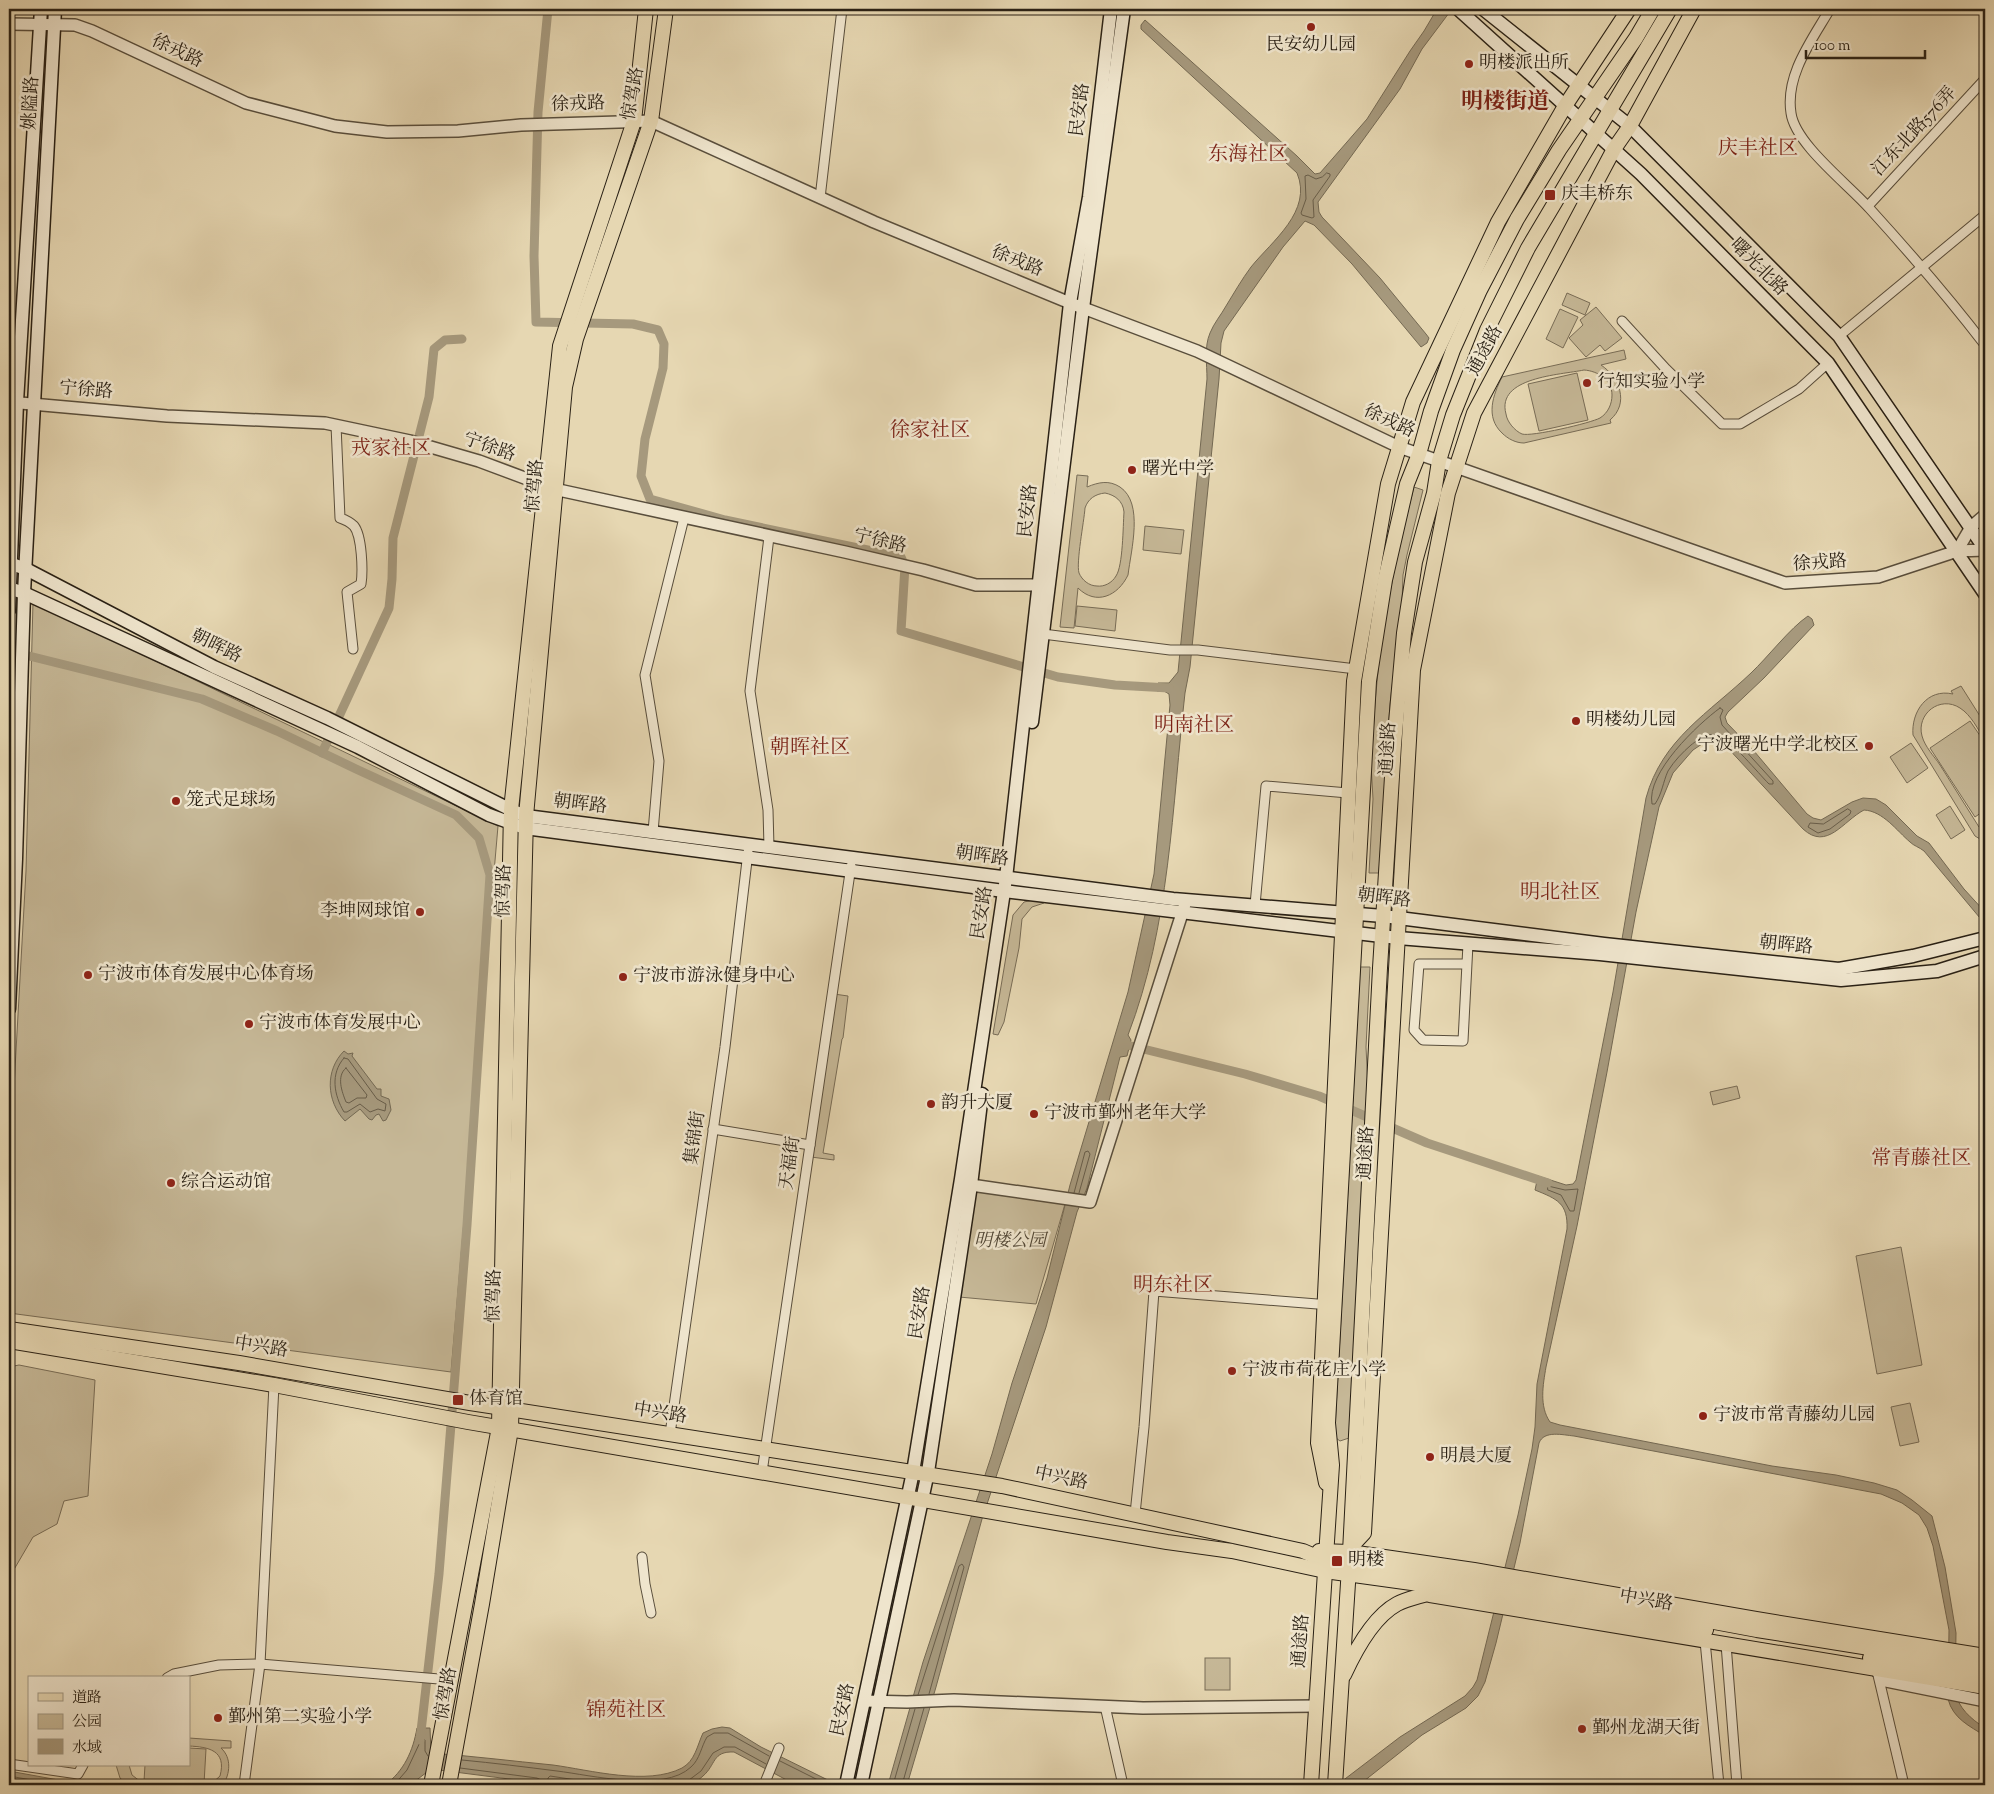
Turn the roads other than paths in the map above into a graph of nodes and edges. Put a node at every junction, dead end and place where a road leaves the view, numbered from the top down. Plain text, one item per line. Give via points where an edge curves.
1 (41, 9) edge
2 (55, 9) edge
3 (646, 9) edge
4 (666, 9) edge
5 (842, 9) edge
6 (1111, 9) edge
7 (1124, 9) edge
8 (1483, 9) edge
9 (1630, 9) edge
10 (1653, 9) edge
11 (1670, 9) edge
12 (1694, 9) edge
13 (1830, 9) edge
14 (1460, 11) edge
15 (9, 24) edge
16 (40, 24) junction
17 (54, 24) junction
18 (1642, 41) junction
19 (1985, 79) edge
20 (1578, 86) junction
21 (1594, 98) junction
22 (1565, 106) junction
23 (1609, 110) junction
24 (1580, 118) junction
25 (634, 121) junction
26 (651, 121) junction
27 (1630, 126) junction
28 (1596, 133) junction
29 (1614, 149) junction
30 (820, 198) junction
31 (1868, 206) junction
32 (1985, 215) edge
33 (1923, 268) junction
34 (1070, 303) junction
35 (1083, 308) junction
36 (1622, 321) dead end
37 (1839, 336) junction
38 (1985, 345) edge
39 (1828, 363) junction
40 (13, 402) edge
41 (33, 404) junction
42 (336, 425) junction
43 (1399, 447) junction
44 (1419, 454) junction
45 (1439, 461) junction
46 (1456, 468) junction
47 (550, 488) junction
48 (1985, 515) edge
49 (684, 518) junction
50 (1971, 527) junction
51 (768, 537) junction
52 (1985, 549) edge
53 (1957, 552) junction
54 (10, 563) edge
55 (26, 570) junction
56 (1039, 585) junction
57 (9, 589) edge
58 (24, 594) junction
59 (1985, 594) edge
60 (9, 610) edge
61 (1043, 634) junction
62 (352, 649) dead end
63 (1036, 653) junction
64 (1356, 669) junction
65 (341, 733) junction
66 (1348, 793) junction
67 (511, 816) junction
68 (525, 822) junction
69 (653, 832) junction
70 (769, 847) junction
71 (748, 851) junction
72 (852, 858) junction
73 (850, 871) junction
74 (1008, 885) junction
75 (1255, 905) junction
76 (1176, 908) junction
77 (1349, 912) junction
78 (1384, 916) junction
79 (1399, 918) junction
80 (1348, 931) junction
81 (1382, 936) junction
82 (1398, 938) junction
83 (1985, 938) edge
84 (1468, 944) junction
85 (1602, 949) junction
86 (1652, 954) junction
87 (1985, 956) edge
88 (1467, 964) junction
89 (9, 1009) edge
90 (1340, 1083) junction
91 (713, 1129) junction
92 (1379, 1142) junction
93 (810, 1144) junction
94 (971, 1185) junction
95 (1330, 1305) junction
96 (9, 1329) edge
97 (9, 1341) edge
98 (274, 1384) junction
99 (505, 1408) junction
100 (505, 1428) junction
101 (670, 1434) junction
102 (765, 1449) junction
103 (762, 1472) junction
104 (913, 1472) junction
105 (927, 1475) junction
106 (907, 1497) junction
107 (922, 1499) junction
108 (1135, 1514) junction
109 (642, 1557) dead end
110 (1349, 1564) junction
111 (1326, 1565) junction
112 (1469, 1586) junction
113 (1427, 1594) junction
114 (1534, 1595) junction
115 (651, 1614) dead end
116 (1705, 1641) junction
117 (1726, 1644) junction
118 (1985, 1656) edge
119 (260, 1664) junction
120 (1985, 1665) edge
121 (1876, 1670) junction
122 (1945, 1670) junction
123 (1961, 1673) junction
124 (170, 1676) edge
125 (1985, 1676) edge
126 (448, 1680) junction
127 (1341, 1683) junction
128 (1985, 1688) edge
129 (864, 1701) junction
130 (879, 1701) junction
131 (1985, 1701) edge
132 (1106, 1706) junction
133 (1316, 1706) junction
134 (779, 1748) dead end
135 (9, 1764) edge
136 (82, 1766) edge
137 (766, 1780) dead end
138 (431, 1781) edge
139 (1335, 1781) edge
140 (449, 1783) edge
141 (846, 1784) edge
142 (244, 1785) edge
143 (861, 1785) edge
144 (1123, 1785) edge
145 (1311, 1785) edge
146 (1719, 1785) edge
147 (1738, 1785) edge
148 (1904, 1785) edge

1 - 16 main road, 姚隘路
2 - 17 main road, 姚隘路
3 - 25 main road, 惊驾路
4 - 26 main road, 惊驾路
5 - 30 street
6 - 34 main road, 民安路 via 1089,197
7 - 35 main road, 民安路
8 - 20 main road, 曙光北路
9 - 20 main road, 通途路
10 - 18 main road
11 - 18 main road
12 - 27 main road, 通途路
13 - 31 street via 1802,55 1792,83 1790,113 1806,144
14 - 22 main road, 曙光北路
15 - 16 street, 徐戎路
16 - 17 street, 徐戎路
16 - 40 main road, 姚隘路
17 - 25 street, 徐戎路 via 75,25 92,31 246,103 335,126 387,132 458,131
17 - 41 main road, 姚隘路
18 - 21 main road, 通途路
18 - 23 main road, 通途路
19 - 31 street, 江东北路576弄
20 - 21 main road, 曙光北路
20 - 22 main road, 通途路
21 - 23 main road, 曙光北路
21 - 24 main road, 通途路
22 - 24 main road, 曙光北路
22 - 43 main road, 通途路 via 1498,222 1413,402
23 - 27 main road, 曙光北路
23 - 28 main road, 通途路
24 - 28 main road, 曙光北路
24 - 44 main road, 通途路 via 1517,219 1480,290 1453,350
25 - 26 street, 徐戎路
25 - 47 main road, 惊驾路 via 562,340
26 - 30 street, 徐戎路
26 - 47 main road, 惊驾路 via 576,339 565,387
27 - 29 main road, 通途路
27 - 37 main road, 曙光北路
28 - 29 main road, 曙光北路
28 - 45 main road, 通途路 via 1528,248 1487,330
29 - 39 main road, 曙光北路
29 - 46 main road, 通途路 via 1474,413
30 - 34 street, 徐戎路
31 - 33 street
32 - 33 street
33 - 37 street
33 - 38 street
34 - 35 street, 徐戎路
34 - 56 main road, 民安路
35 - 43 street, 徐戎路 via 1197,351
35 - 61 main road, 民安路
36 - 39 street via 1722,424 1740,424 1799,389
37 - 50 main road, 曙光北路
39 - 53 main road, 曙光北路
40 - 41 street, 宁徐路
40 - 54 main road, 姚隘路
41 - 42 street, 宁徐路 via 167,416
41 - 55 main road, 姚隘路
42 - 47 street, 宁徐路 via 410,441 479,461
42 - 62 street via 340,518 355,527 358,534 363,572 361,584 347,592
43 - 44 street, 徐戎路
43 - 64 main road, 通途路 via 1388,484
44 - 45 street, 徐戎路
44 - 77 main road, 通途路 via 1408,484 1384,580 1369,682
45 - 46 street, 徐戎路
45 - 78 main road, 通途路 via 1434,493 1415,562 1404,633
46 - 53 street, 徐戎路 via 1785,583 1878,577
46 - 79 main road, 通途路 via 1448,493 1413,670
47 - 49 street, 宁徐路
47 - 67 main road, 惊驾路
47 - 68 main road, 惊驾路
48 - 50 street
49 - 51 street, 宁徐路
49 - 69 street via 645,675 660,761
50 - 52 main road, 曙光北路
50 - 53 street
51 - 56 street, 宁徐路 via 923,570 976,585
51 - 70 street via 750,691 768,810
52 - 53 street, 徐戎路
53 - 59 main road, 曙光北路
54 - 55 main road, 朝晖路
54 - 57 main road, 姚隘路
55 - 58 main road, 姚隘路
55 - 65 main road, 朝晖路 via 214,667 326,718
56 - 63 main road, 民安路
57 - 58 main road, 朝晖路
57 - 60 main road, 姚隘路
58 - 65 main road, 朝晖路 via 321,730
58 - 89 main road, 姚隘路
61 - 63 main road, 民安路
61 - 64 street
63 - 74 main road, 民安路
64 - 66 main road, 通途路
65 - 67 main road, 朝晖路
66 - 75 street via 1266,786
66 - 77 main road, 通途路
67 - 68 main road, 朝晖路
67 - 99 main road, 惊驾路
68 - 69 main road, 朝晖路
68 - 71 main road, 朝晖路
68 - 99 main road, 惊驾路
69 - 71 main road, 朝晖路
70 - 71 main road, 朝晖路
70 - 72 main road, 朝晖路
71 - 73 main road, 朝晖路
71 - 91 street, 集锦街
72 - 73 street, 天福街
72 - 74 main road, 朝晖路
73 - 74 main road, 朝晖路
73 - 93 street, 天福街
74 - 76 main road, 朝晖路 via 1140,907
74 - 76 main road, 朝晖路 via 1140,894
74 - 94 main road, 民安路
74 - 104 main road, 民安路
75 - 76 main road, 朝晖路 via 1186,900
75 - 77 main road, 朝晖路
76 - 80 main road, 朝晖路
76 - 94 street via 1144,1032 1090,1202
77 - 78 main road, 朝晖路
77 - 80 main road, 通途路
78 - 79 main road, 朝晖路
78 - 81 main road, 通途路
79 - 82 main road, 通途路
79 - 85 main road, 朝晖路
80 - 81 main road, 朝晖路
80 - 90 main road, 通途路
81 - 82 main road, 朝晖路
81 - 92 main road, 通途路 via 1375,1091
82 - 84 main road, 朝晖路
82 - 92 main road, 通途路 via 1388,1107
83 - 86 main road, 朝晖路 via 1913,956 1839,969
84 - 85 main road, 朝晖路
84 - 88 street
85 - 86 main road, 朝晖路
86 - 87 main road, 朝晖路 via 1842,980 1937,971
88 - 88 street via 1462,1041 1423,1040 1414,1030 1419,964
90 - 95 main road, 通途路 via 1344,1138
90 - 95 main road, 通途路 via 1332,1120
91 - 93 street
91 - 101 street, 集锦街
92 - 110 main road, 通途路
93 - 102 street, 天福街
94 - 105 main road, 民安路
95 - 108 street via 1154,1291
95 - 111 main road, 通途路 via 1328,1423 1332,1465
96 - 99 main road, 中兴路 via 239,1363
97 - 98 main road, 中兴路
98 - 100 main road, 中兴路
98 - 119 street
99 - 100 main road, 惊驾路
99 - 101 main road, 中兴路
100 - 103 main road, 中兴路
100 - 126 main road, 惊驾路
100 - 140 main road, 惊驾路 via 482,1604
101 - 102 main road, 中兴路
102 - 103 street, 天福街
102 - 104 main road, 中兴路
103 - 106 main road, 中兴路
104 - 105 main road, 中兴路
104 - 106 main road, 民安路
105 - 107 main road, 民安路
105 - 108 main road, 中兴路 via 1002,1486
106 - 107 main road, 中兴路
106 - 129 main road, 民安路
107 - 111 main road, 中兴路 via 1232,1551 1301,1566
107 - 130 main road, 民安路
108 - 111 main road, 中兴路 via 1303,1551
109 - 115 street
110 - 111 main road, 中兴路
110 - 111 main road, 中兴路
110 - 112 main road, 中兴路
110 - 112 main road, 中兴路
110 - 113 main road, 中兴路
110 - 127 main road, 通途路
111 - 133 main road, 通途路
112 - 113 main road, 中兴路
112 - 114 main road, 中兴路
112 - 114 main road, 中兴路
113 - 127 main road via 1398,1603 1375,1621
114 - 116 main road
114 - 122 main road, 中兴路 via 1766,1632
116 - 117 main road
116 - 146 street
117 - 121 main road
117 - 147 street
118 - 123 main road
119 - 124 street via 219,1665
119 - 126 street
119 - 142 street
120 - 123 main road, 中兴路
121 - 122 main road
121 - 148 street
122 - 123 main road, 中兴路
122 - 123 main road
123 - 125 main road, 中兴路
123 - 128 main road
123 - 131 street
126 - 138 main road, 惊驾路
127 - 139 main road, 通途路
129 - 130 street
129 - 141 main road, 民安路
130 - 132 street
130 - 143 main road, 民安路
132 - 133 street
132 - 144 street
133 - 145 main road, 通途路
134 - 137 street
135 - 136 street via 78,1774

